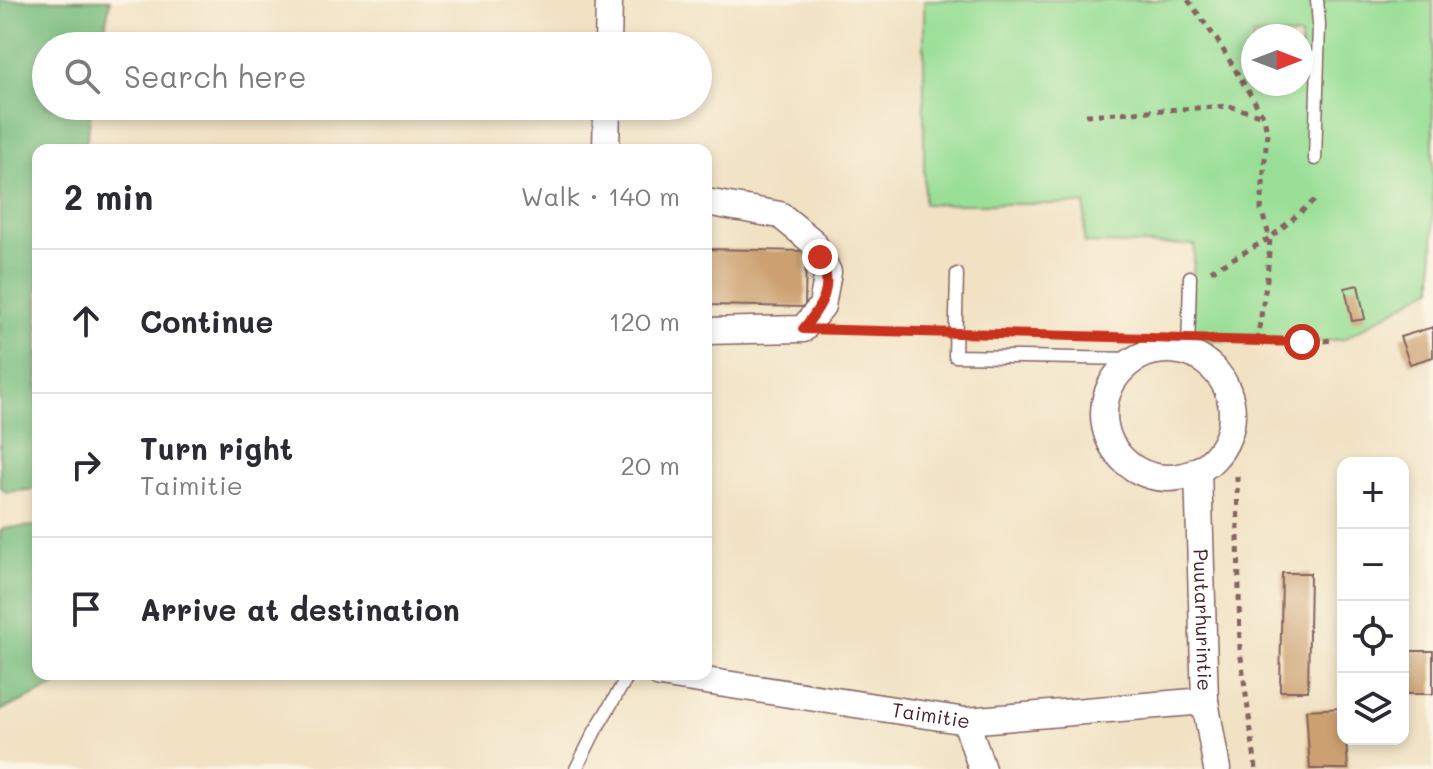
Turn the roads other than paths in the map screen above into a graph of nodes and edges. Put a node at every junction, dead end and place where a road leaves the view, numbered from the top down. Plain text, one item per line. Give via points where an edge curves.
1 (609, 0) edge
2 (1317, 0) edge
3 (608, 32) edge
4 (607, 120) edge
5 (606, 144) edge
6 (1315, 159) dead end
7 (712, 203) edge
8 (957, 274) dead end
9 (1190, 277) road end
10 (712, 331) edge
11 (1188, 346) junction
12 (1131, 349) junction
13 (1198, 470) junction
14 (626, 680) edge
15 (699, 680) edge
16 (1205, 701) junction
17 (966, 721) junction
18 (576, 769) edge
19 (982, 769) edge
20 (1217, 769) edge

1 - 3 street
2 - 6 lane
4 - 5 street
7 - 10 street via 780,215 813,242 828,272 822,306 803,329
8 - 12 lane via 955,356
9 - 11 lane
11 - 12 street via 1151,352
11 - 13 street via 1221,378 1232,419 1227,440
12 - 13 street via 1108,393 1104,415 1118,455 1135,470 1156,477 1178,478
13 - 16 street, Puutarhurintie
14 - 18 lane
15 - 17 street, Taimitie
16 - 17 street, Taimitie
16 - 20 street, Puutarhurintie
17 - 19 street

